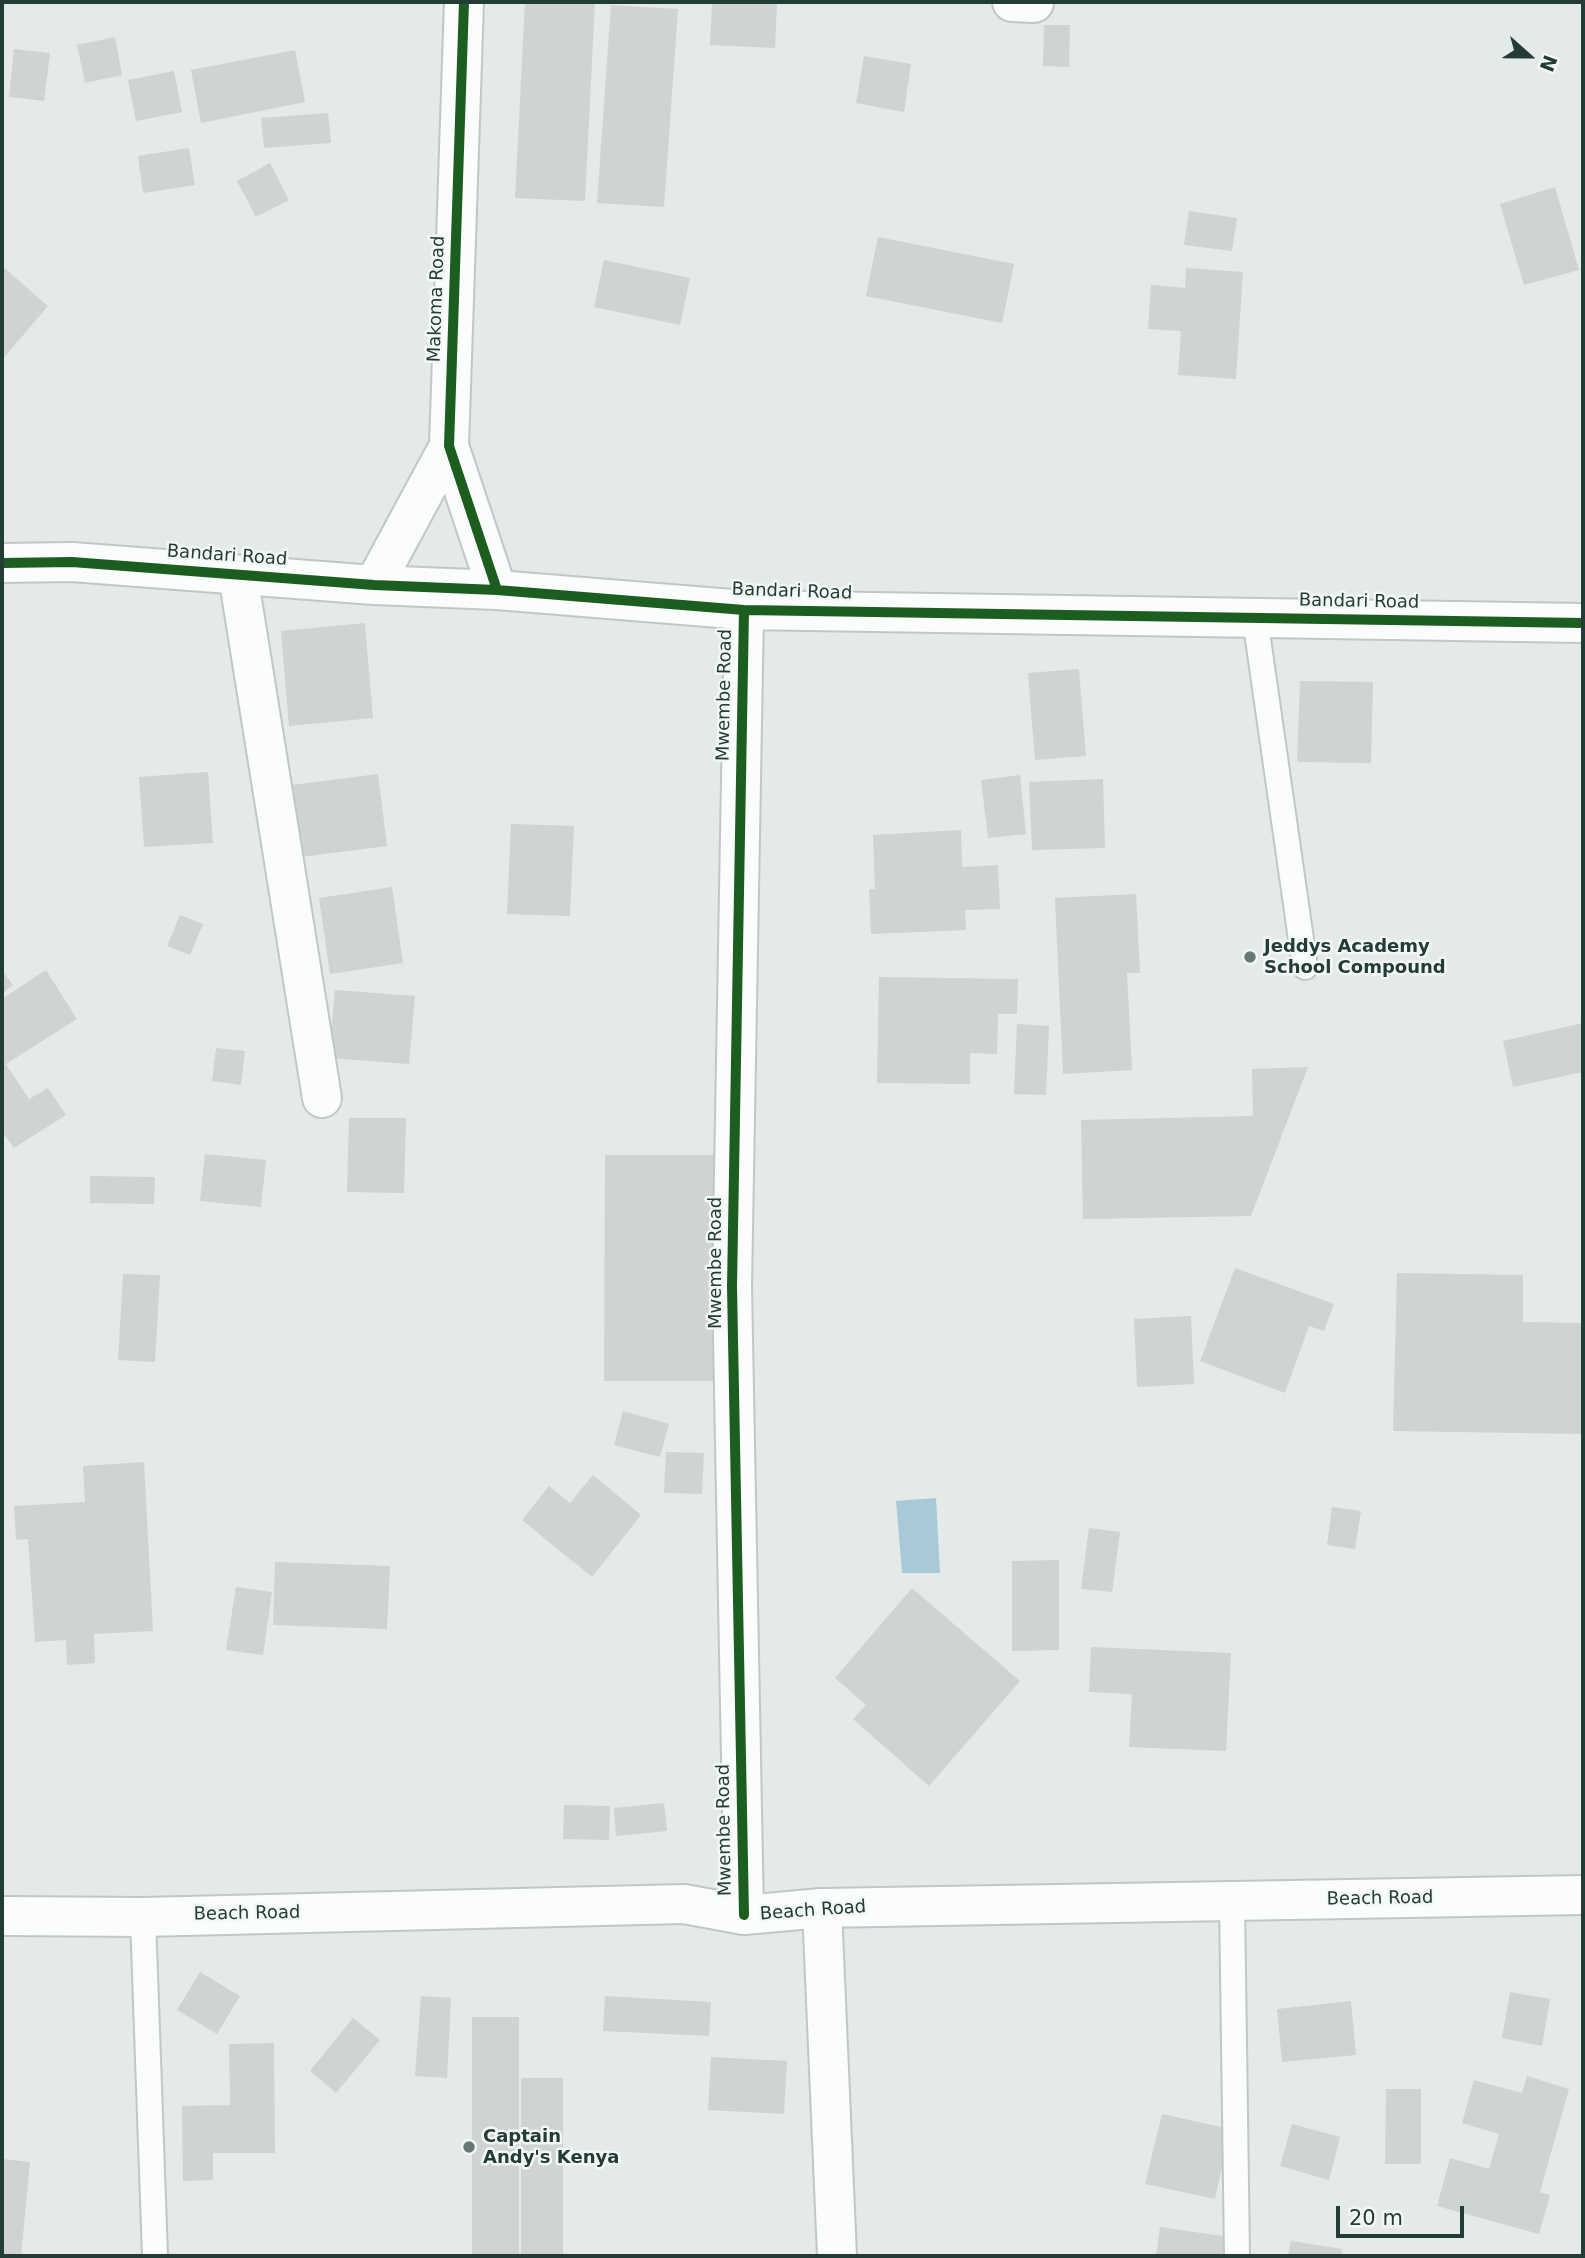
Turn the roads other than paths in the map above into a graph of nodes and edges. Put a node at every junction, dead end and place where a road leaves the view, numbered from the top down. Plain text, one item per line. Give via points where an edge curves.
1 (464, 2) edge
2 (449, 446) junction
3 (2, 563) edge
4 (238, 575) junction
5 (374, 585) junction
6 (497, 590) junction
7 (744, 610) junction
8 (1255, 618) junction
9 (1583, 623) edge
10 (1305, 967) dead end
11 (322, 1098) dead end
12 (1583, 1895) edge
13 (1232, 1901) junction
14 (822, 1908) junction
15 (2, 1916) edge
16 (744, 1916) junction
17 (143, 1917) junction
18 (155, 2256) edge
19 (837, 2256) edge
20 (1237, 2256) edge

1 - 2 street, Makoma Road
2 - 5 street, Makoma Road
2 - 6 street, Makoma Road
3 - 4 street, Bandari Road via 72,562
4 - 5 street, Bandari Road
4 - 11 street
5 - 6 street, Bandari Road
6 - 7 street, Bandari Road
7 - 8 street, Bandari Road
7 - 16 street, Mwembe Road via 732,1286
8 - 9 street, Bandari Road
8 - 10 lane
12 - 13 street, Beach Road
13 - 14 street, Beach Road
13 - 20 lane
14 - 16 street, Beach Road
14 - 19 street
15 - 17 street, Beach Road
16 - 17 street, Beach Road via 684,1904
17 - 18 lane

